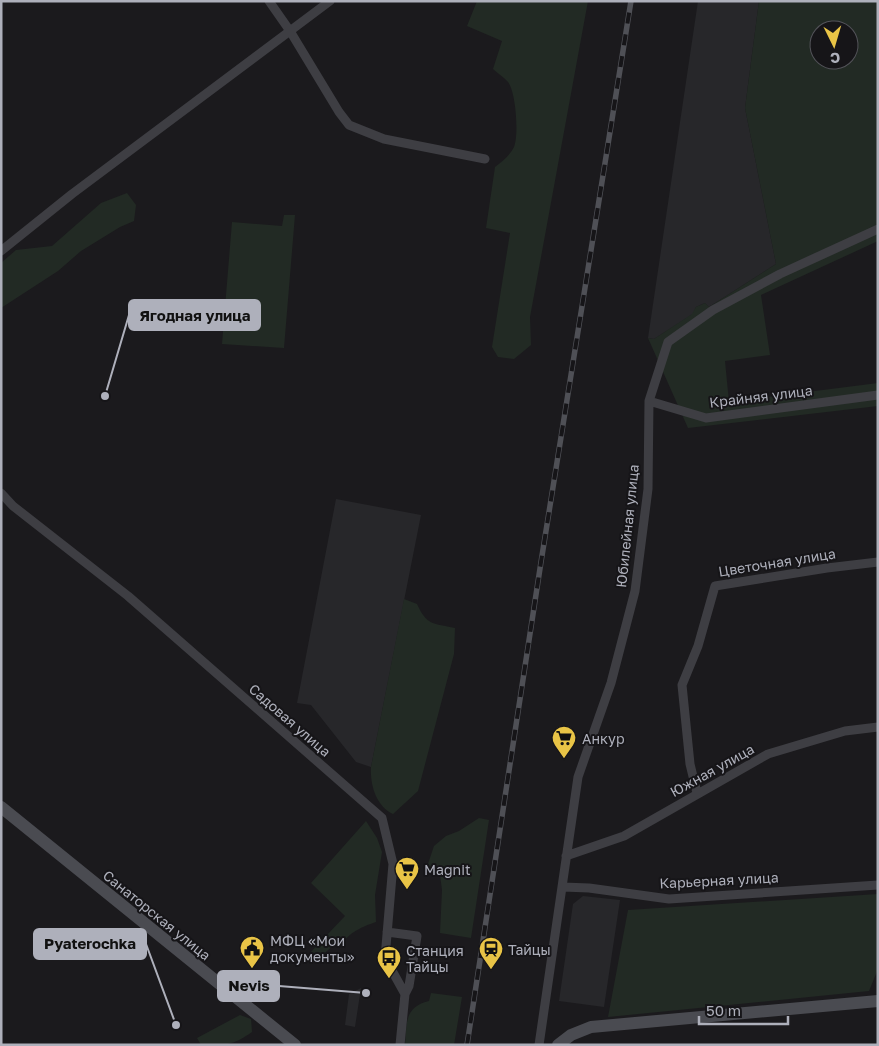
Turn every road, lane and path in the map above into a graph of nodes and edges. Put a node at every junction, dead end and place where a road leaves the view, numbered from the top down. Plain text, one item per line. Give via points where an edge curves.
1 (269, 1) edge
2 (330, 1) edge
3 (290, 31) junction
4 (485, 159) dead end
5 (878, 230) edge
6 (1, 251) edge
7 (878, 395) edge
8 (649, 401) junction
9 (1, 493) edge
10 (878, 562) edge
11 (878, 727) edge
12 (697, 793) junction
13 (1, 807) edge
14 (566, 856) junction
15 (878, 885) edge
16 (563, 887) junction
17 (387, 932) junction
18 (405, 994) junction
19 (878, 1001) edge
20 (295, 1045) edge
21 (400, 1045) edge
22 (540, 1045) edge
23 (558, 1045) edge

1 - 3 street
2 - 3 street
3 - 4 street via 350,125 384,139
3 - 6 street
5 - 8 street, Юбилейная улица via 780,274 713,310 668,342
7 - 8 street, Крайняя улица via 706,418
8 - 14 street, Юбилейная улица via 648,489 635,591 612,683 578,777
9 - 17 street, Садовая улица via 13,506 128,596 382,818 393,864
10 - 12 street, Цветочная улица via 715,586 698,646 682,686 690,764
11 - 12 street, Южная улица via 845,731 768,754
12 - 14 street, Южная улица via 624,836
13 - 20 street, Санаторская улица
14 - 16 street, Юбилейная улица
15 - 16 street, Карьерная улица via 669,899
16 - 22 street, Юбилейная улица
17 - 18 street, Садовая улица via 385,958
17 - 18 street via 417,936
18 - 21 street
19 - 23 street via 591,1027 571,1035

